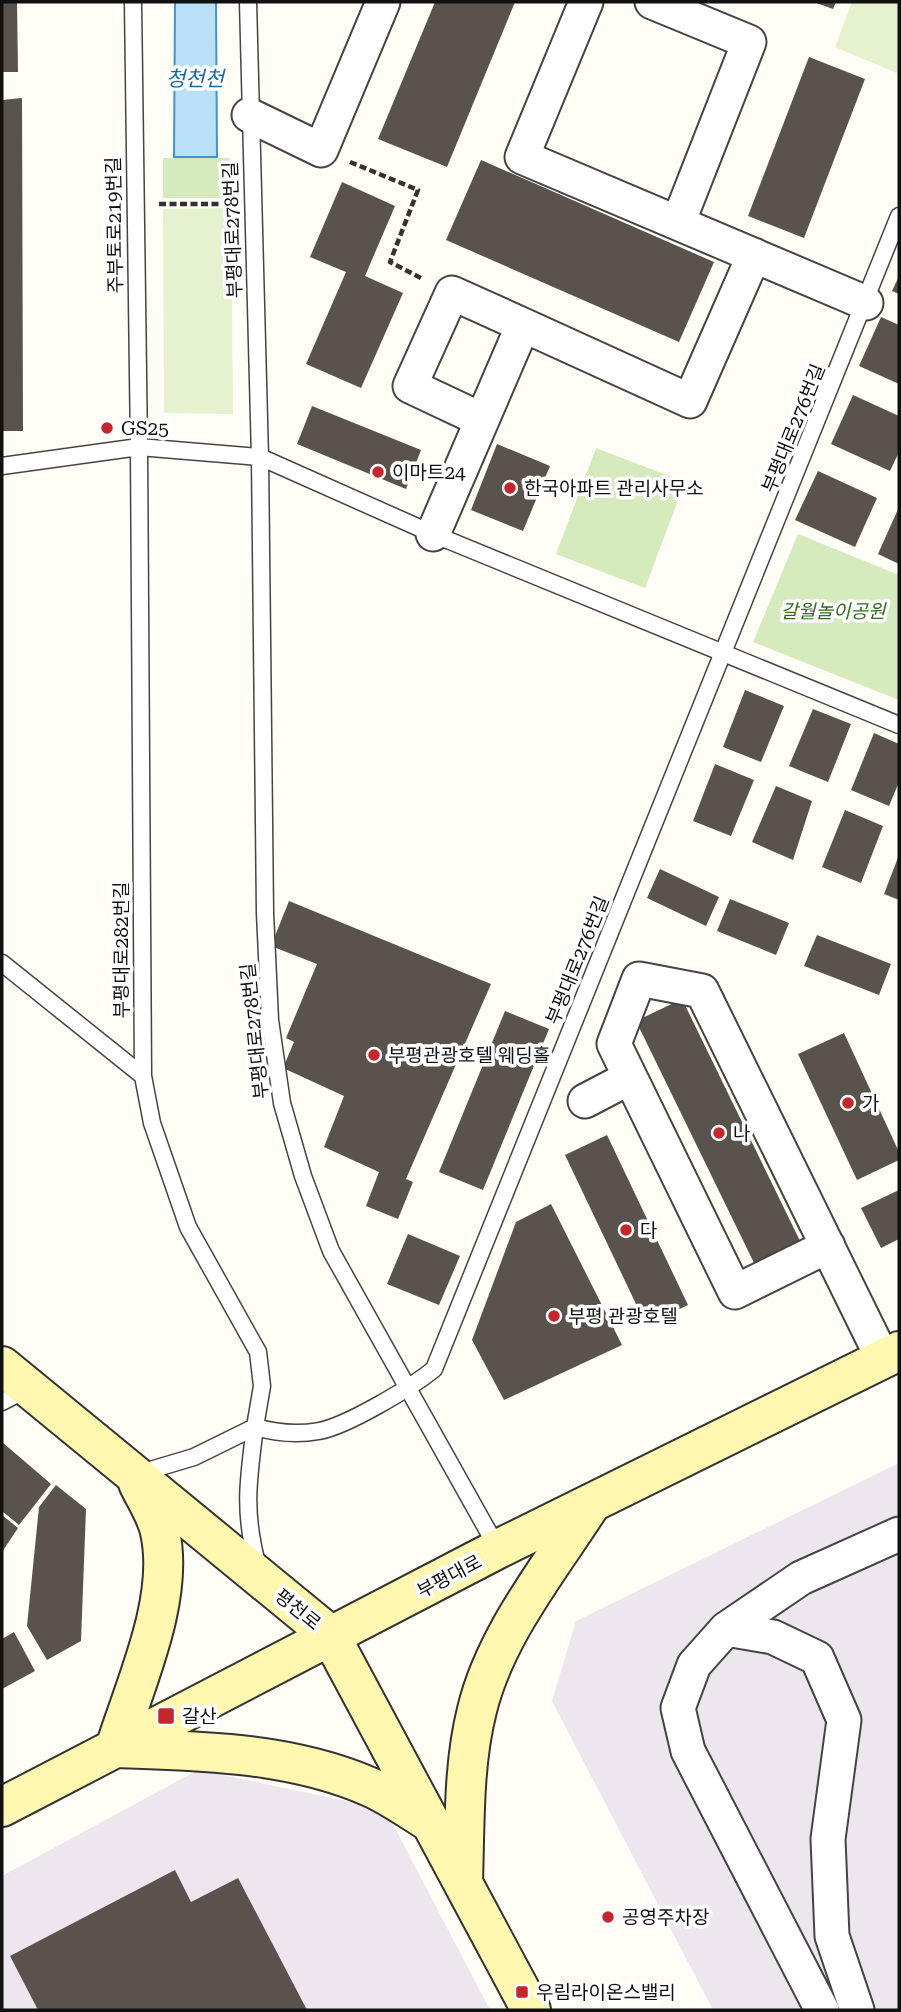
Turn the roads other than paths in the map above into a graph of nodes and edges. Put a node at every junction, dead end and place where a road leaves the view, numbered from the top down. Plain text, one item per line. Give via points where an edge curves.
1 (133, 2) edge
2 (248, 2) edge
3 (383, 2) edge
4 (586, 2) edge
5 (652, 2) edge
6 (249, 114) junction
7 (899, 216) edge
8 (678, 223) junction
9 (754, 255) junction
10 (866, 303) junction
11 (523, 325) junction
12 (480, 419) junction
13 (139, 447) junction
14 (260, 457) junction
15 (2, 466) edge
16 (433, 534) junction
17 (723, 655) junction
18 (899, 725) edge
19 (2, 963) edge
20 (143, 1076) junction
21 (629, 1078) junction
22 (585, 1101) dead end
23 (828, 1246) junction
24 (891, 1355) edge
25 (11, 1385) edge
26 (410, 1388) junction
27 (255, 1427) junction
28 (134, 1475) junction
29 (591, 1503) junction
30 (899, 1534) edge
31 (498, 1549) junction
32 (262, 1579) junction
33 (726, 1629) junction
34 (330, 1635) junction
35 (115, 1748) junction
36 (2, 1807) edge
37 (431, 1823) junction
38 (463, 1883) junction
39 (531, 2010) edge
40 (822, 2010) edge
41 (857, 2010) edge

1 - 13 lane, 주부토로219번길
2 - 6 lane, 부평대로278번길
3 - 6 street via 321,150
4 - 8 street via 522,157
5 - 8 street via 749,42
6 - 14 lane, 부평대로278번길
7 - 10 lane, 부평대로276번길
8 - 9 street
9 - 10 street
9 - 11 street via 690,401
10 - 17 lane, 부평대로276번길
11 - 12 street
11 - 12 street via 452,293 410,386
12 - 16 street
13 - 14 lane
13 - 15 lane
13 - 20 lane, 부평대로282번길
14 - 16 lane
14 - 26 lane, 부평대로278번길 via 265,913 270,1020 282,1103 331,1251
16 - 17 lane
17 - 18 lane
17 - 26 lane, 부평대로276번길 via 434,1369
19 - 20 lane
20 - 27 lane, 부평대로282번길 via 152,1123 188,1227 258,1352 262,1386
21 - 22 street
21 - 23 street via 735,1292
21 - 23 street via 614,1044 639,979 702,990
23 - 24 street
24 - 29 main road, 부평대로
25 - 28 main road, 평천로
26 - 27 lane, 부평대로276번길 via 321,1431 277,1434
26 - 31 lane, 부평대로278번길
27 - 28 lane via 194,1457
27 - 32 lane, 부평대로282번길 via 246,1494 249,1534
28 - 32 main road, 평천로
28 - 35 main road via 160,1530 165,1567 154,1627
29 - 31 main road, 부평대로
29 - 38 main road via 517,1620 491,1667 480,1699 468,1762
30 - 33 street via 801,1578
31 - 34 main road, 부평대로
32 - 34 main road, 평천로
33 - 40 street via 694,1665 678,1708 688,1751
33 - 41 street via 774,1637 817,1658 844,1720 828,1839 832,1936
34 - 35 main road, 부평대로
34 - 37 main road, 평천로
35 - 36 main road, 부평대로
35 - 37 main road via 228,1752 340,1775 373,1788
37 - 38 main road, 평천로
38 - 39 main road, 평천로

